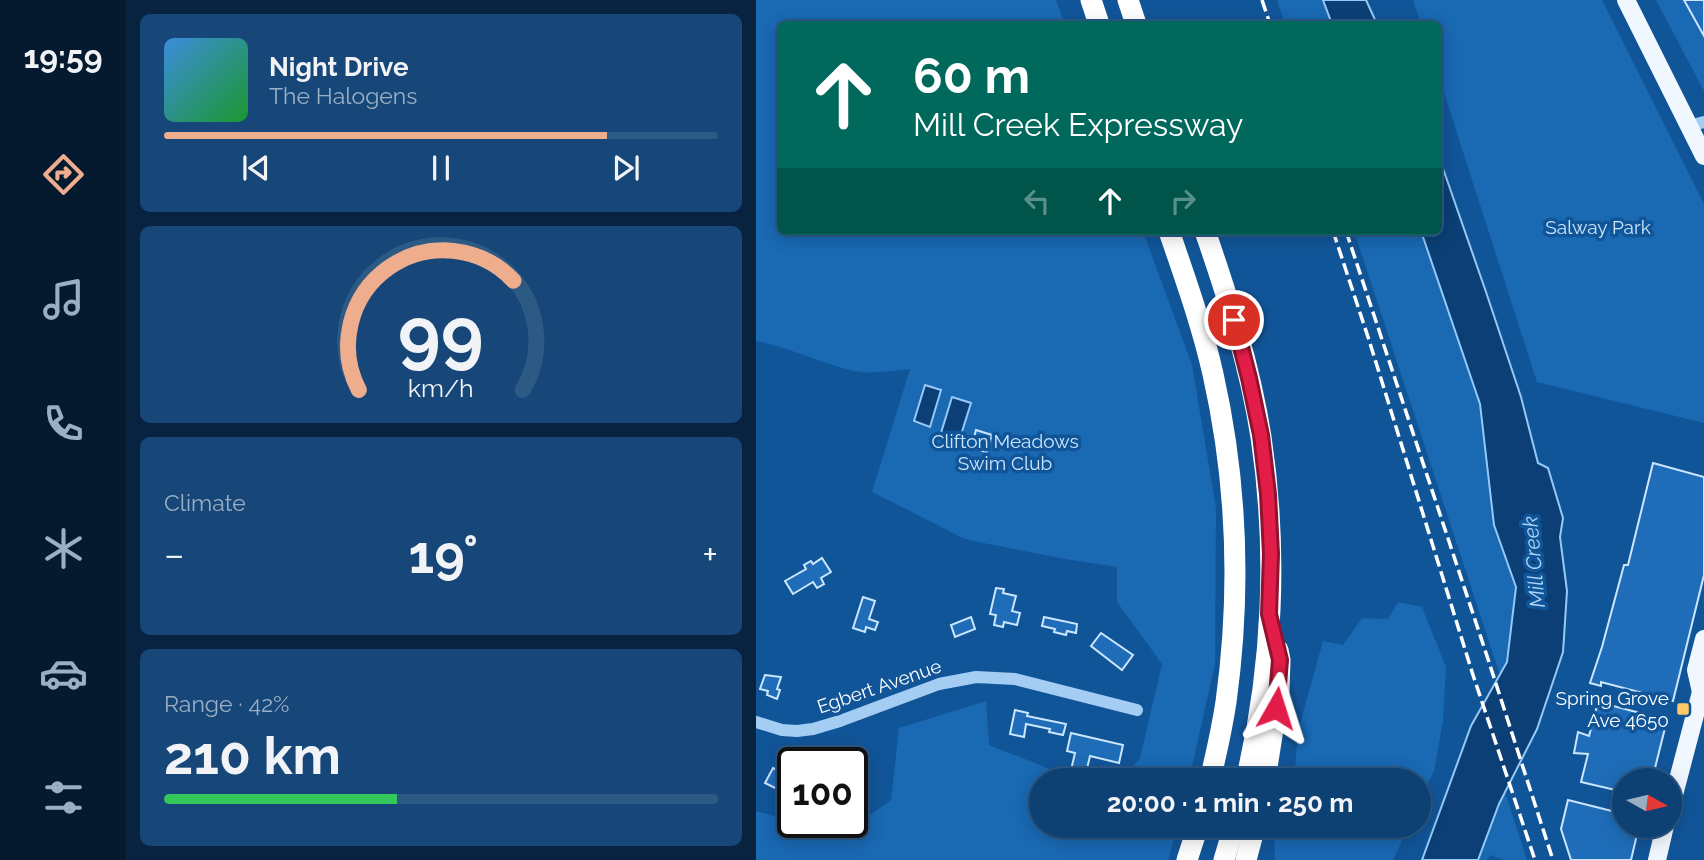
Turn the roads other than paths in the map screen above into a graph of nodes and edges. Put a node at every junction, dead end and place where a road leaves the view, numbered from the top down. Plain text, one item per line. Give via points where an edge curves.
1 (1091, 0) edge
2 (1128, 0) edge
3 (1626, 0) edge
4 (1098, 21) edge
5 (1135, 21) edge
6 (1697, 124) edge
7 (1704, 156) edge
8 (1170, 235) edge
9 (1206, 235) edge
10 (1269, 614) junction
11 (1704, 639) edge
12 (1703, 691) edge
13 (1137, 710) dead end
14 (756, 723) edge
15 (1213, 768) edge
16 (1248, 768) edge
17 (1267, 768) edge
18 (1682, 768) edge
19 (1194, 838) edge
20 (1230, 838) edge
21 (1252, 838) edge
22 (1662, 838) edge
23 (1188, 860) edge
24 (1223, 860) edge
25 (1246, 860) edge
26 (1657, 860) edge

1 - 4 highway
2 - 5 highway
3 - 6 main road
6 - 7 main road
8 - 15 highway via 1212,371 1234,519 1230,666
9 - 10 highway via 1239,337 1261,435 1271,554
10 - 16 highway via 1265,673
10 - 17 highway via 1280,660
11 - 12 main road via 1696,670
12 - 18 main road
13 - 14 street, Egbert Avenue via 1014,679 976,677 939,684 813,729 782,730
19 - 23 highway
20 - 24 highway
21 - 25 highway
22 - 26 main road

